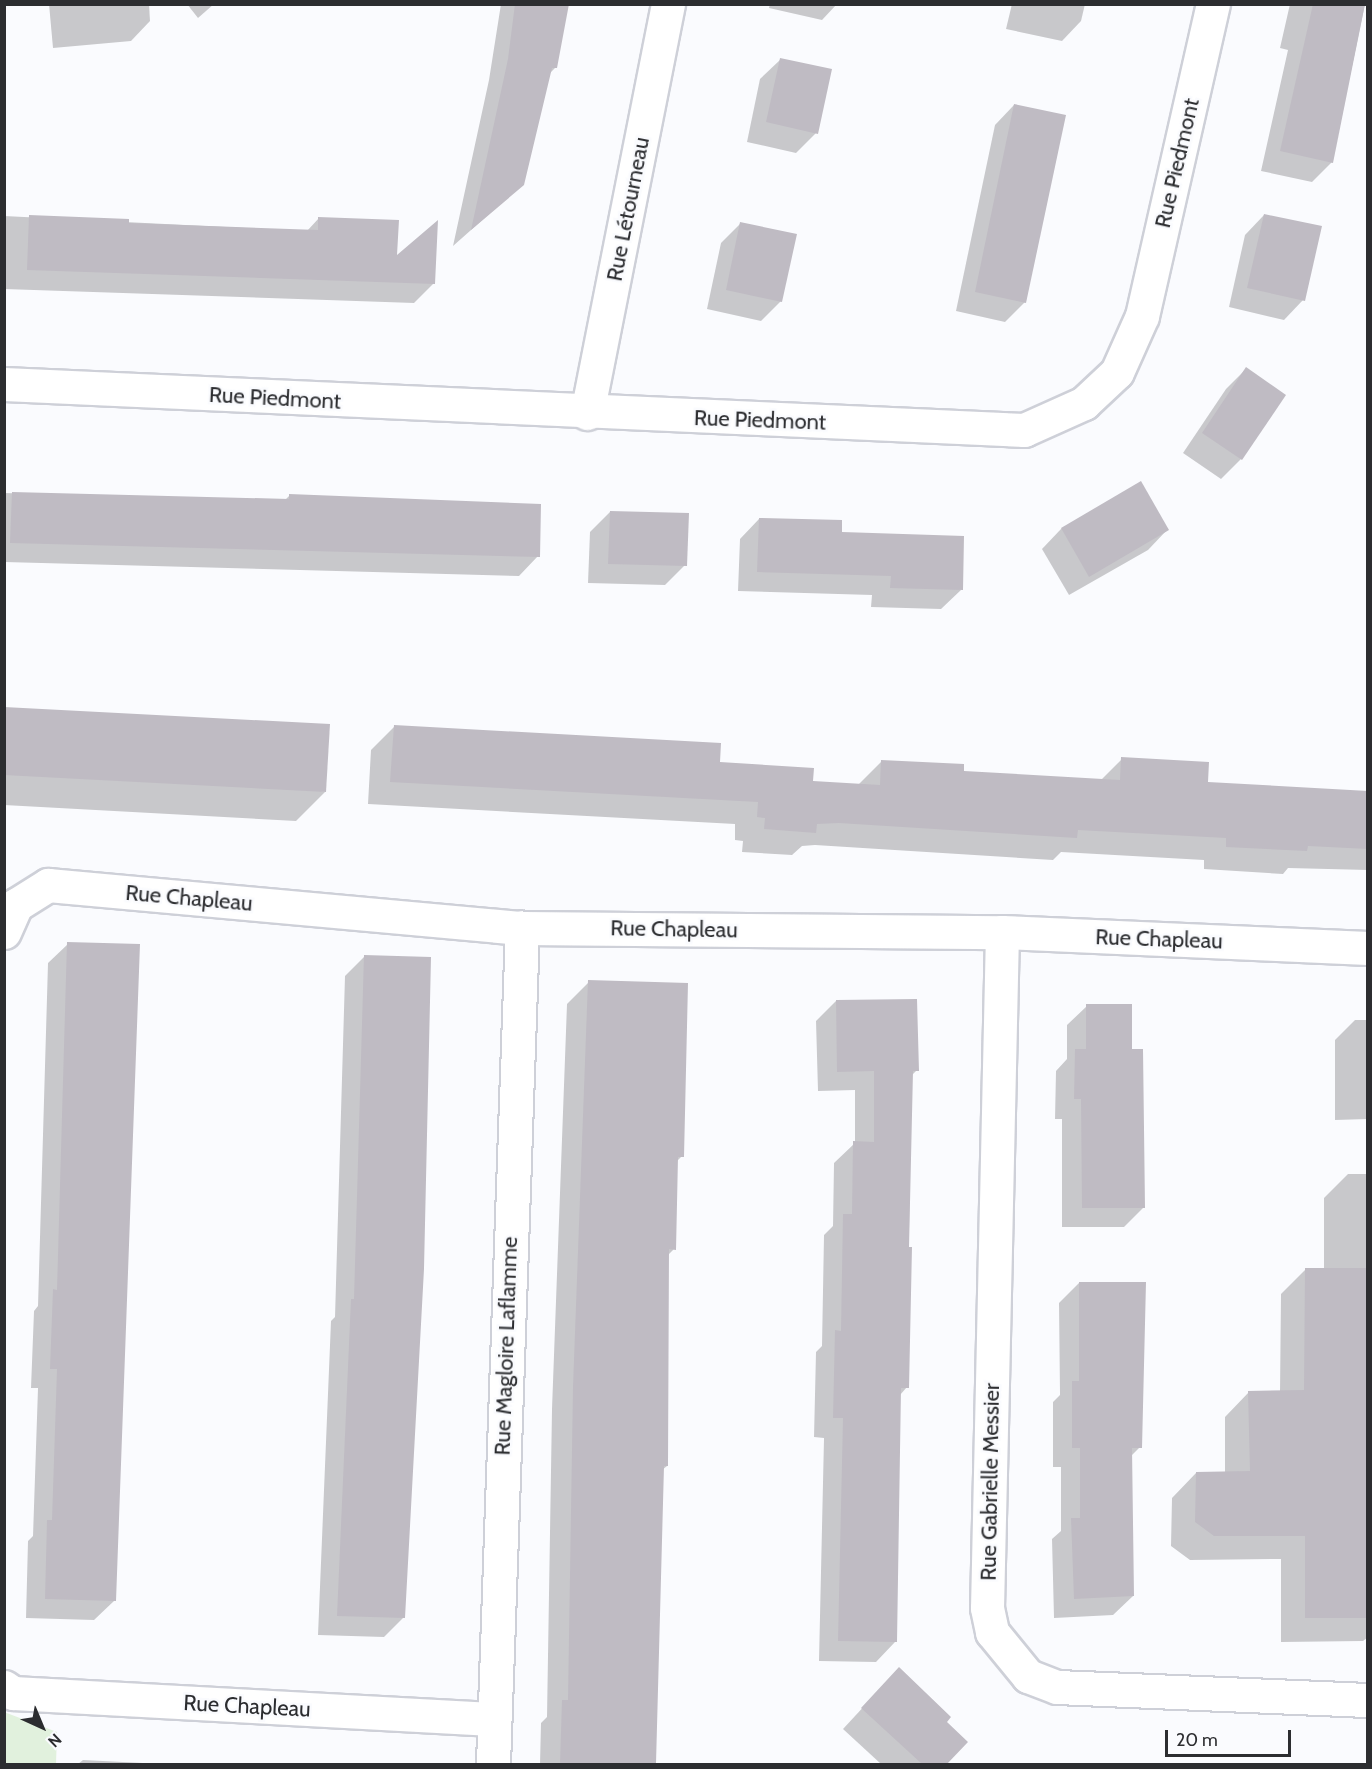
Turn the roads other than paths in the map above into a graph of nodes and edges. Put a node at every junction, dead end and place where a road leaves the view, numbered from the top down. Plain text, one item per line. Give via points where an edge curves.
1 (669, 4) edge
2 (1213, 4) edge
3 (4, 384) edge
4 (587, 413) junction
5 (522, 928) junction
6 (4, 932) edge
7 (1002, 932) junction
8 (1368, 948) edge
9 (4, 1687) edge
10 (1368, 1700) edge
11 (492, 1719) junction
12 (493, 1764) edge

1 - 4 street, Rue Létourneau
2 - 4 street, Rue Piedmont via 1142,316 1117,372 1084,404 1024,430
3 - 4 street, Rue Piedmont
5 - 6 street, Rue Chapleau via 48,885 16,905
5 - 7 street, Rue Chapleau
5 - 11 street, Rue Magloire Laflamme
7 - 8 street, Rue Chapleau
7 - 10 street, Rue Gabrielle Messier via 987,1608 992,1632 1028,1676 1056,1687
9 - 11 street, Rue Chapleau via 13,1693
11 - 12 street, Rue Magloire Laflamme

